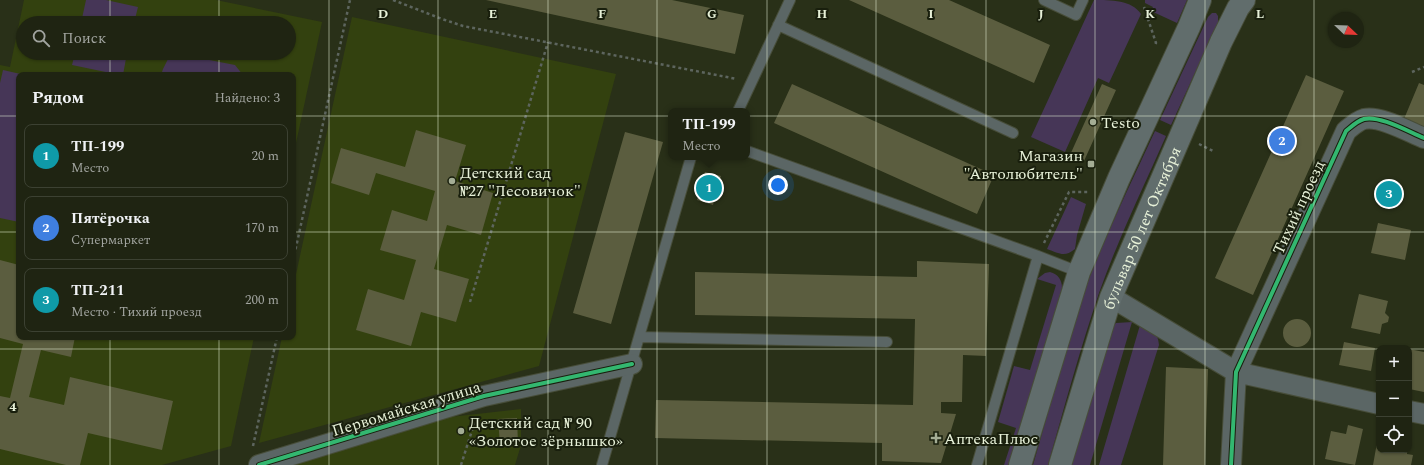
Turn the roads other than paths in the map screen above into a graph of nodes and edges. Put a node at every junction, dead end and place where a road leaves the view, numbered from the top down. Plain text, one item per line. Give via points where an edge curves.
1 (790, 0) edge
2 (1044, 0) edge
3 (1083, 0) edge
4 (1200, 0) edge
5 (1244, 0) edge
6 (778, 25) junction
7 (739, 108) edge
8 (1013, 133) dead end
9 (1424, 138) edge
10 (750, 152) edge
11 (690, 160) edge
12 (1038, 256) junction
13 (1079, 272) junction
14 (1110, 297) junction
15 (639, 337) junction
16 (887, 342) dead end
17 (632, 364) junction
18 (1236, 372) junction
19 (1376, 403) edge
20 (1412, 412) edge
21 (1424, 414) edge
22 (255, 457) edge
23 (602, 465) edge
24 (977, 465) edge
25 (1020, 465) edge
26 (1060, 465) edge
27 (1231, 465) edge

1 - 6 lane
2 - 3 lane via 1076,15
4 - 13 main road
5 - 14 main road, бульвар 50 лет Октября via 1221,42
6 - 7 lane
6 - 8 lane
9 - 18 street, Тихий проезд via 1379,120 1366,118 1346,131
10 - 12 lane
11 - 15 lane
12 - 13 lane
12 - 24 lane
13 - 25 main road
14 - 18 street
14 - 26 main road, бульвар 50 лет Октября
15 - 16 lane
15 - 17 lane
17 - 22 street, Первомайская улица via 484,396
17 - 23 lane
18 - 19 street
18 - 27 street
20 - 21 street

